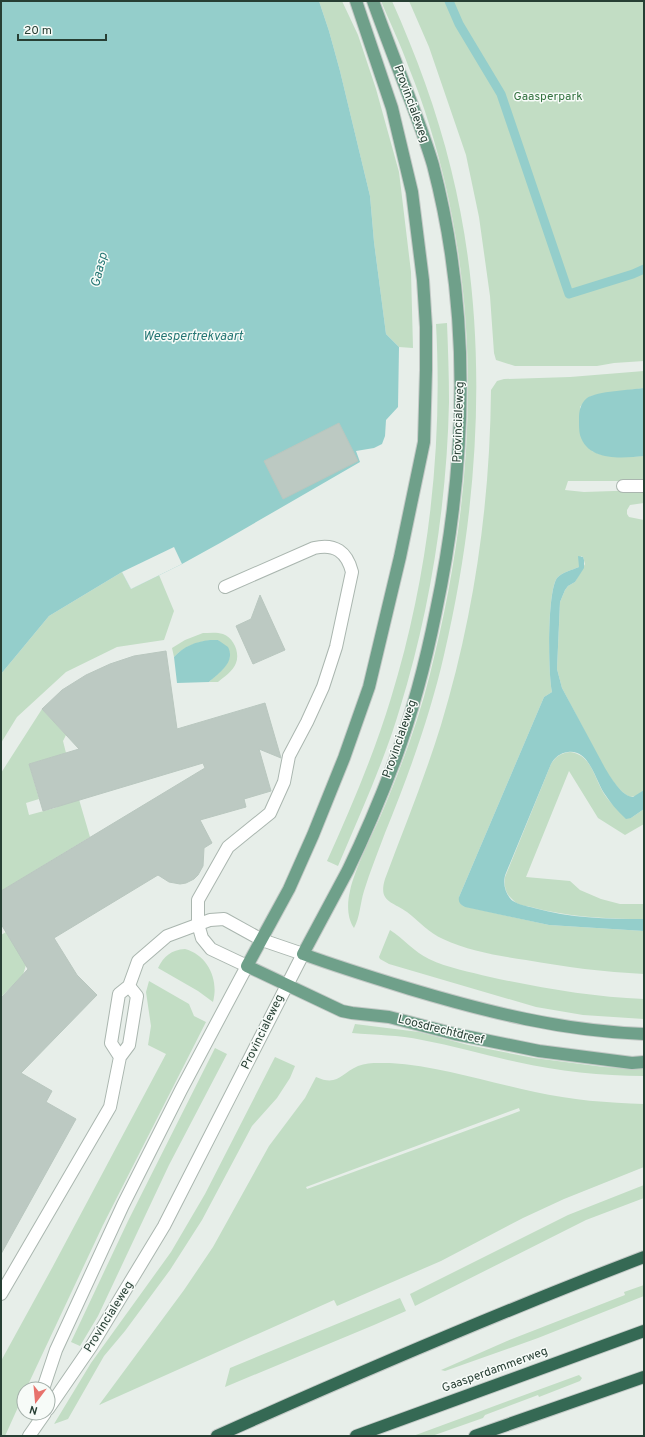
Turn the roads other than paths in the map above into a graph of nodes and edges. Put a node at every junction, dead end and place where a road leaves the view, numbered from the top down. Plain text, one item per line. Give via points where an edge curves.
1 (356, 1) edge
2 (373, 1) edge
3 (624, 486) dead end
4 (644, 486) edge
5 (225, 587) dead end
6 (198, 924) junction
7 (262, 940) junction
8 (303, 954) junction
9 (247, 966) junction
10 (286, 985) junction
11 (129, 986) junction
12 (644, 1034) edge
13 (120, 1057) junction
14 (644, 1062) edge
15 (644, 1257) edge
16 (1, 1294) edge
17 (644, 1331) edge
18 (644, 1377) edge
19 (46, 1381) edge
20 (56, 1397) edge
21 (34, 1421) edge
22 (39, 1421) edge
23 (29, 1436) edge
24 (217, 1436) edge
25 (356, 1436) edge
26 (475, 1436) edge

1 - 7 main road, Provincialeweg via 392,108 412,192 426,327 424,442 369,687 313,835
2 - 8 main road, Provincialeweg via 426,142 445,218 457,299 460,380 455,499 428,651 413,706 394,760 354,856
3 - 4 street
5 - 6 street via 323,546 332,547 346,556 352,572 336,648 308,722 289,756 284,782 270,813 228,847 198,900
6 - 7 street via 224,919
6 - 9 street via 202,938 211,948
6 - 11 street via 167,936 138,961
7 - 8 street
7 - 9 main road, Provincialeweg
8 - 10 street, Provincialeweg
8 - 12 main road via 454,1002 518,1018 587,1030
9 - 10 main road, Loosdrechtdreef
9 - 19 street, Provincialeweg via 180,1090 123,1205 56,1350
10 - 14 main road, Loosdrechtdreef via 331,1007 352,1013 389,1017 539,1051 632,1063
10 - 20 street, Provincialeweg via 164,1226 92,1345
11 - 13 street via 137,996 130,1045
11 - 13 street via 120,994 111,1043
13 - 16 street via 110,1107
15 - 24 highway via 432,1342
17 - 25 highway, Gaasperdammerweg
18 - 26 highway
21 - 23 street
22 - 23 street

